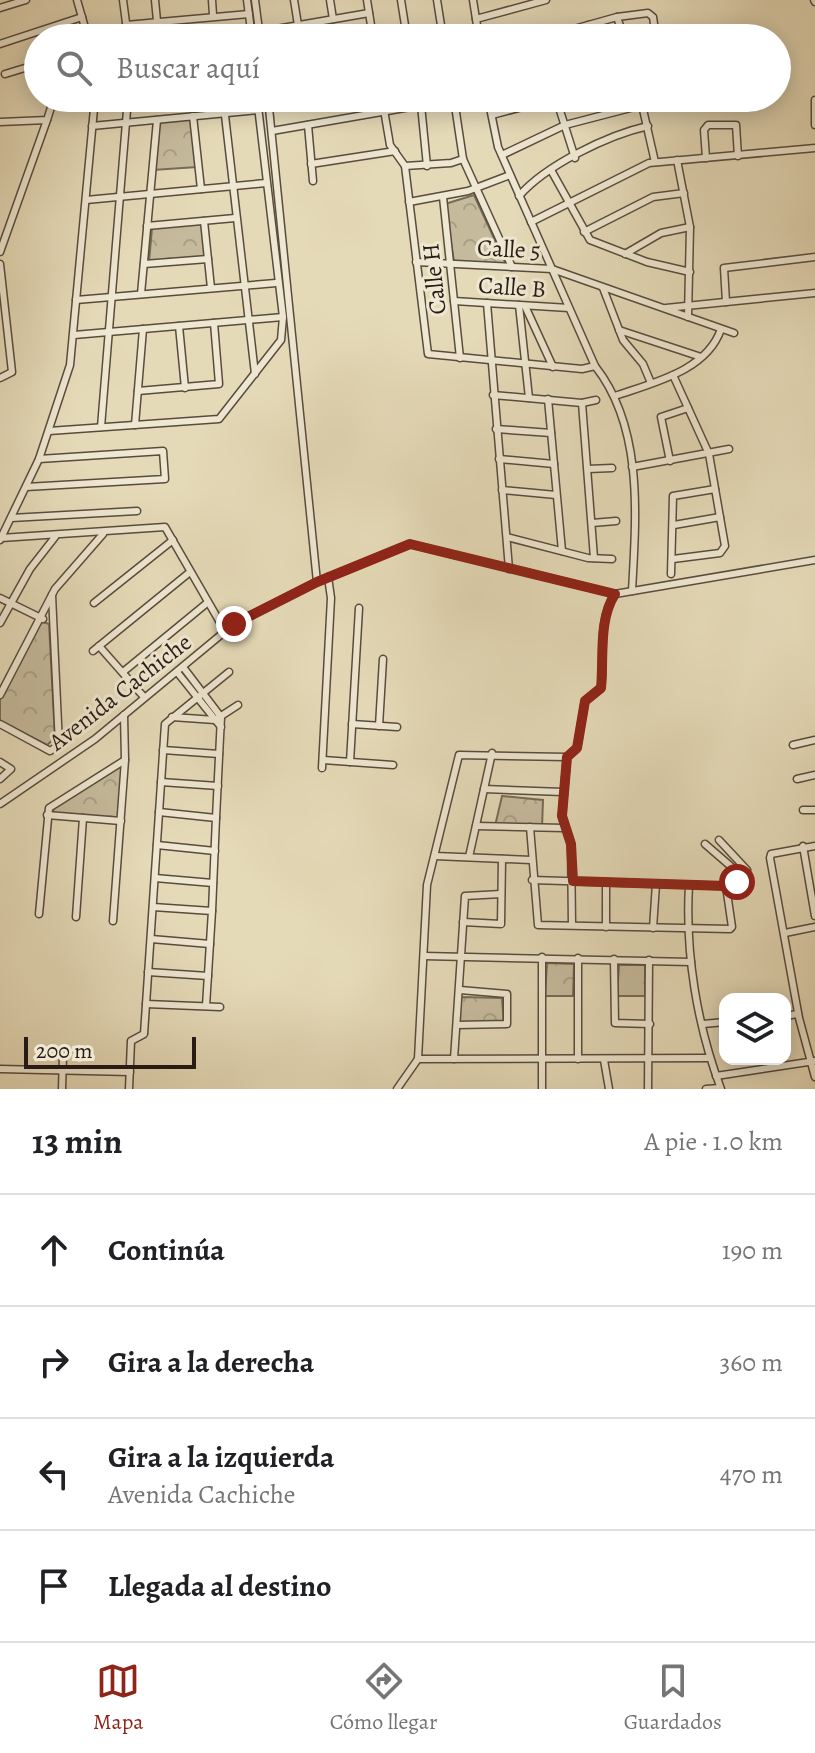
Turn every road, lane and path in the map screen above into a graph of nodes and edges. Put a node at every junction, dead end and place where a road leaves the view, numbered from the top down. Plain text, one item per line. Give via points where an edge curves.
1 (26, 0) edge
2 (77, 0) edge
3 (123, 0) edge
4 (155, 0) edge
5 (212, 0) edge
6 (247, 0) edge
7 (255, 0) edge
8 (294, 0) edge
9 (330, 0) edge
10 (367, 0) edge
11 (401, 0) edge
12 (437, 0) edge
13 (473, 0) edge
14 (511, 0) edge
15 (544, 0) edge
16 (0, 8) edge
17 (513, 9) junction
18 (369, 13) junction
19 (249, 14) junction
20 (213, 15) junction
21 (82, 17) junction
22 (617, 17) junction
23 (333, 19) junction
24 (476, 19) junction
25 (157, 21) junction
26 (61, 24) edge
27 (84, 24) edge
28 (126, 24) edge
29 (134, 24) edge
30 (250, 24) edge
31 (258, 24) edge
32 (298, 24) edge
33 (304, 24) edge
34 (371, 24) edge
35 (405, 24) edge
36 (441, 24) edge
37 (477, 24) edge
38 (592, 24) edge
39 (619, 24) edge
40 (654, 24) edge
41 (24, 36) edge
42 (0, 44) edge
43 (24, 68) edge
44 (5, 74) dead end
45 (815, 100) edge
46 (50, 112) edge
47 (94, 112) edge
48 (127, 112) edge
49 (236, 112) edge
50 (258, 112) edge
51 (270, 112) edge
52 (379, 112) edge
53 (384, 112) edge
54 (422, 112) edge
55 (459, 112) edge
56 (491, 112) edge
57 (503, 112) edge
58 (561, 112) edge
59 (611, 112) edge
60 (644, 112) edge
61 (225, 113) junction
62 (492, 115) junction
63 (193, 116) junction
64 (47, 120) junction
65 (157, 120) junction
66 (0, 122) edge
67 (126, 123) junction
68 (308, 125) junction
69 (565, 125) junction
70 (815, 125) edge
71 (92, 126) junction
72 (648, 126) junction
73 (272, 131) junction
74 (815, 148) edge
75 (395, 151) junction
76 (502, 155) junction
77 (738, 156) junction
78 (575, 158) junction
79 (706, 158) junction
80 (463, 159) junction
81 (677, 160) junction
82 (655, 162) junction
83 (311, 164) junction
84 (405, 166) junction
85 (427, 166) junction
86 (551, 170) junction
87 (510, 175) junction
88 (313, 181) dead end
89 (266, 183) junction
90 (232, 186) junction
91 (478, 188) junction
92 (201, 189) junction
93 (684, 193) junction
94 (150, 194) junction
95 (519, 196) junction
96 (118, 197) junction
97 (443, 197) junction
98 (86, 200) junction
99 (409, 202) junction
100 (568, 203) junction
101 (235, 218) junction
102 (204, 221) junction
103 (531, 222) junction
104 (147, 226) junction
105 (690, 227) junction
106 (584, 232) junction
107 (0, 252) edge
108 (625, 254) junction
109 (815, 257) edge
110 (208, 259) junction
111 (416, 262) junction
112 (0, 264) edge
113 (144, 264) junction
114 (450, 264) junction
115 (512, 267) junction
116 (552, 269) junction
117 (690, 272) junction
118 (276, 283) junction
119 (244, 285) junction
120 (211, 288) junction
121 (603, 288) junction
122 (815, 293) edge
123 (141, 294) junction
124 (112, 296) junction
125 (76, 300) junction
126 (454, 301) junction
127 (726, 302) junction
128 (487, 303) junction
129 (522, 305) junction
130 (689, 306) junction
131 (569, 308) junction
132 (662, 308) junction
133 (283, 317) junction
134 (688, 317) junction
135 (249, 320) junction
136 (214, 323) junction
137 (179, 326) junction
138 (143, 329) junction
139 (721, 329) junction
140 (619, 330) junction
141 (109, 332) junction
142 (734, 333) dead end
143 (74, 335) junction
144 (701, 357) junction
145 (460, 358) junction
146 (493, 361) junction
147 (526, 364) junction
148 (595, 366) junction
149 (553, 367) junction
150 (255, 374) junction
151 (673, 375) junction
152 (0, 378) edge
153 (651, 383) junction
154 (185, 388) junction
155 (138, 391) junction
156 (493, 395) junction
157 (615, 396) junction
158 (529, 398) junction
159 (548, 399) junction
160 (596, 400) dead end
161 (582, 403) junction
162 (688, 408) junction
163 (135, 425) junction
164 (101, 427) junction
165 (496, 429) junction
166 (49, 431) junction
167 (551, 433) junction
168 (729, 449) dead end
169 (709, 454) junction
170 (39, 459) junction
171 (499, 459) junction
172 (670, 461) junction
173 (554, 464) junction
174 (632, 467) junction
175 (612, 468) dead end
176 (588, 469) junction
177 (26, 487) junction
178 (715, 489) junction
179 (502, 490) junction
180 (556, 495) junction
181 (137, 511) dead end
182 (720, 517) junction
183 (11, 518) junction
184 (616, 521) dead end
185 (592, 523) junction
186 (674, 525) junction
187 (103, 534) junction
188 (55, 537) junction
189 (507, 537) junction
190 (0, 539) edge
191 (173, 540) junction
192 (562, 551) junction
193 (594, 558) junction
194 (612, 559) dead end
195 (673, 559) junction
196 (815, 560) edge
197 (509, 569) junction
198 (190, 572) junction
199 (671, 574) dead end
200 (328, 577) junction
201 (317, 582) junction
202 (632, 591) junction
203 (615, 594) junction
204 (52, 595) junction
205 (0, 598) edge
206 (11, 603) junction
207 (94, 603) dead end
208 (207, 603) junction
209 (359, 608) dead end
210 (41, 617) junction
211 (50, 622) junction
212 (0, 623) edge
213 (225, 631) junction
214 (383, 659) dead end
215 (180, 670) junction
216 (123, 672) junction
217 (229, 672) dead end
218 (0, 695) edge
219 (200, 695) junction
220 (144, 697) junction
221 (238, 705) dead end
222 (124, 715) junction
223 (172, 717) junction
224 (218, 718) junction
225 (0, 724) edge
226 (352, 724) junction
227 (379, 726) junction
228 (397, 727) dead end
229 (815, 740) edge
230 (793, 745) dead end
231 (163, 750) junction
232 (492, 753) junction
233 (219, 754) junction
234 (567, 757) junction
235 (125, 760) junction
236 (0, 762) edge
237 (350, 762) junction
238 (393, 765) dead end
239 (815, 775) edge
240 (0, 779) edge
241 (797, 779) dead end
242 (161, 782) junction
243 (218, 786) junction
244 (484, 789) junction
245 (563, 792) junction
246 (0, 805) edge
247 (803, 810) dead end
248 (815, 810) edge
249 (159, 812) junction
250 (47, 815) junction
251 (83, 818) junction
252 (216, 818) junction
253 (121, 821) junction
254 (476, 826) junction
255 (530, 827) junction
256 (564, 828) junction
257 (719, 840) dead end
258 (705, 844) dead end
259 (157, 845) junction
260 (803, 846) junction
261 (815, 846) edge
262 (215, 851) junction
263 (435, 856) junction
264 (469, 857) junction
265 (502, 859) junction
266 (531, 860) junction
267 (742, 876) junction
268 (155, 878) junction
269 (532, 880) junction
270 (573, 881) junction
271 (606, 882) junction
272 (213, 883) junction
273 (656, 884) junction
274 (689, 885) junction
275 (726, 886) junction
276 (501, 894) junction
277 (153, 907) junction
278 (212, 911) junction
279 (39, 914) dead end
280 (815, 916) edge
281 (76, 917) dead end
282 (113, 921) dead end
283 (463, 922) junction
284 (572, 925) junction
285 (606, 927) junction
286 (815, 927) edge
287 (653, 928) junction
288 (687, 929) junction
289 (785, 933) junction
290 (151, 939) junction
291 (210, 944) junction
292 (424, 956) junction
293 (461, 956) junction
294 (542, 957) junction
295 (578, 958) junction
296 (614, 959) junction
297 (649, 960) junction
298 (691, 962) junction
299 (148, 972) junction
300 (208, 976) junction
301 (460, 990) junction
302 (146, 1004) junction
303 (206, 1006) junction
304 (220, 1007) dead end
305 (798, 1014) junction
306 (791, 1015) edge
307 (719, 1023) edge
308 (650, 1024) junction
309 (703, 1024) junction
310 (457, 1025) junction
311 (63, 1055) dead end
312 (709, 1058) junction
313 (418, 1059) junction
314 (454, 1059) junction
315 (542, 1059) junction
316 (578, 1059) junction
317 (604, 1060) junction
318 (649, 1060) junction
319 (814, 1061) edge
320 (757, 1065) edge
321 (0, 1069) edge
322 (758, 1069) junction
323 (63, 1071) junction
324 (130, 1072) junction
325 (716, 1076) junction
326 (815, 1077) edge
327 (720, 1088) edge
328 (62, 1089) edge
329 (129, 1089) edge
330 (397, 1089) edge
331 (542, 1089) edge
332 (609, 1089) edge
333 (648, 1089) edge
334 (706, 1089) edge

1 - 16 street
2 - 21 street
3 - 28 street
4 - 25 street
5 - 20 street
6 - 19 street
7 - 31 street
8 - 32 street
9 - 23 street
10 - 18 street
11 - 35 street
12 - 36 street
13 - 24 street
14 - 17 street
15 - 17 street
17 - 24 street
18 - 23 street
18 - 34 street
19 - 20 street
19 - 30 street
20 - 25 street
21 - 26 street
21 - 27 street
22 - 38 street
22 - 39 street
22 - 40 street via 652,14
23 - 33 street
24 - 37 street
25 - 29 street
41 - 42 street
43 - 44 street
45 - 70 street
46 - 64 street
47 - 71 street
48 - 67 street
49 - 61 street
50 - 89 street
51 - 73 street
52 - 68 street
53 - 75 street
54 - 85 street
55 - 80 street
56 - 62 street
57 - 62 street
58 - 69 street
59 - 69 street
60 - 72 street
61 - 63 street
61 - 90 street
62 - 76 street
63 - 65 street
63 - 92 street
64 - 66 street
64 - 107 street
65 - 67 street
65 - 94 street
67 - 71 street
67 - 96 street
68 - 73 street
68 - 83 street
69 - 76 street
69 - 78 street
71 - 98 street
72 - 78 street
72 - 82 street
73 - 201 street
74 - 77 street
75 - 83 street
75 - 84 street
76 - 87 street
77 - 79 street
77 - 79 street via 736,125 720,124 705,126
78 - 86 street
79 - 81 street
80 - 85 street
80 - 91 street
81 - 82 street
81 - 93 street
82 - 100 street
83 - 88 street
84 - 85 street
84 - 99 street
86 - 95 street
86 - 100 street
87 - 91 street
87 - 95 street
89 - 90 street
89 - 118 street
90 - 92 street
90 - 101 street
91 - 97 street
91 - 115 street
92 - 94 street
93 - 105 street
93 - 106 street via 653,197
94 - 96 street
94 - 104 street
95 - 103 street
96 - 98 street
96 - 124 street
97 - 99 street
97 - 114 street, Calle H
98 - 125 street
99 - 111 street
100 - 103 street
100 - 106 street
101 - 102 street
101 - 119 street
102 - 104 street
102 - 110 street
103 - 116 street
104 - 113 street
105 - 108 street via 661,233
105 - 117 street
106 - 108 street via 590,240
108 - 117 street
109 - 127 street via 724,268
110 - 113 street
110 - 120 street
111 - 114 street, Calle 5
111 - 145 street via 426,352
112 - 152 street via 12,372
113 - 123 street
114 - 115 street, Calle 5
114 - 126 street, Calle H
115 - 116 street, Calle 5
116 - 121 street, Calle 5
116 - 131 street
117 - 130 street
118 - 119 street
118 - 133 street
119 - 120 street
119 - 135 street
120 - 123 street
121 - 132 street, Calle 5
121 - 140 street
122 - 127 street
123 - 124 street
124 - 125 street
124 - 141 street
125 - 143 street
126 - 128 street, Calle B
126 - 145 street, Calle H
127 - 130 street
128 - 129 street, Calle B
128 - 146 street
129 - 131 street, Calle B
129 - 147 street
129 - 149 street
130 - 132 street
130 - 134 street
131 - 148 street
132 - 134 street, Calle 5
133 - 135 street
133 - 150 street via 281,340
134 - 139 street, Calle 5
135 - 136 street
135 - 150 street
136 - 137 street
136 - 154 street via 219,384
137 - 138 street
137 - 154 street
138 - 141 street
138 - 155 street
139 - 142 street, Calle 5
139 - 144 street
140 - 144 street
140 - 153 street
141 - 143 street
141 - 164 street
143 - 166 street
144 - 151 street
145 - 146 street
146 - 147 street
146 - 156 street
147 - 149 street
147 - 158 street
148 - 149 street
148 - 157 street
150 - 163 street via 219,419
151 - 153 street
151 - 162 street
153 - 157 street
154 - 155 street
155 - 163 street
156 - 158 street
156 - 165 street
157 - 174 street
158 - 159 street
159 - 161 street
159 - 167 street
160 - 161 street
161 - 176 street
162 - 169 street
162 - 172 street via 661,417
163 - 164 street
164 - 166 street
165 - 167 street
165 - 171 street
166 - 170 street
167 - 173 street
168 - 169 street
169 - 172 street
169 - 178 street
170 - 177 street
170 - 177 street via 163,451 165,479
171 - 173 street
171 - 179 street
172 - 174 street
173 - 180 street
174 - 202 street
175 - 176 street
176 - 185 street
177 - 183 street
178 - 182 street
178 - 186 street via 673,496
179 - 180 street
179 - 189 street
180 - 192 street
181 - 183 street
182 - 186 street
182 - 195 street via 724,550
183 - 190 street
184 - 185 street
185 - 193 street
186 - 195 street
187 - 188 street
187 - 191 street via 165,527
187 - 204 street
188 - 190 street
188 - 206 street
189 - 192 street
189 - 197 street
191 - 198 street
191 - 207 street
192 - 193 street
193 - 194 street
195 - 199 street
196 - 202 street, Avenida Cachiche
197 - 200 street, Avenida Cachiche via 420,543
197 - 203 street, Avenida Cachiche
198 - 208 street
198 - 216 street via 96,649
200 - 201 street, Avenida Cachiche
200 - 237 street via 322,764
201 - 213 street, Avenida Cachiche
202 - 203 street, Avenida Cachiche
203 - 234 street via 600,658 601,688 585,701 577,748
204 - 210 street
204 - 211 street
205 - 206 street
206 - 210 street
206 - 212 street
208 - 213 street
208 - 216 street
209 - 226 street
210 - 211 street
210 - 218 street
211 - 225 street via 59,745 50,751
213 - 215 street, Avenida Cachiche
214 - 227 street
215 - 219 street
215 - 220 street, Avenida Cachiche
216 - 220 street
217 - 219 street
219 - 223 street
219 - 224 street
220 - 222 street, Avenida Cachiche
221 - 224 street
222 - 235 street
222 - 246 street, Avenida Cachiche
223 - 224 street
223 - 231 street via 165,724
224 - 233 street
226 - 227 street
226 - 237 street
227 - 228 street
229 - 230 street
231 - 233 street
231 - 242 street
232 - 234 street
232 - 244 street
232 - 263 street via 459,755
233 - 243 street
234 - 245 street
235 - 250 street via 54,803
235 - 253 street
236 - 240 street via 11,769
237 - 238 street
239 - 241 street
242 - 243 street
242 - 249 street
243 - 252 street
244 - 245 street
244 - 254 street
245 - 256 street
247 - 248 street
249 - 252 street
249 - 259 street
250 - 251 street
250 - 279 street
251 - 253 street
251 - 281 street
252 - 262 street
253 - 282 street
254 - 255 street
254 - 264 street
255 - 256 street
255 - 266 street
256 - 270 street via 571,844
257 - 267 street via 746,866
258 - 267 street
259 - 262 street
259 - 268 street
260 - 261 street
260 - 280 street
260 - 289 street via 771,854
262 - 272 street
263 - 264 street
263 - 292 street via 427,885
264 - 265 street
265 - 266 street
265 - 276 street
266 - 269 street
267 - 275 street
268 - 272 street
268 - 277 street
269 - 270 street
269 - 284 street via 536,925
270 - 271 street
270 - 284 street
271 - 273 street
271 - 285 street
272 - 278 street
273 - 274 street
273 - 287 street
274 - 275 street
274 - 288 street
275 - 288 street via 732,928
276 - 283 street via 466,895
276 - 283 street via 501,924
277 - 278 street
277 - 290 street
278 - 291 street
283 - 293 street
284 - 285 street
285 - 287 street
286 - 289 street
287 - 288 street
288 - 298 street
289 - 305 street
290 - 291 street
290 - 299 street
291 - 300 street
292 - 293 street
292 - 313 street
293 - 294 street
293 - 301 street
294 - 295 street
294 - 315 street
295 - 296 street
295 - 316 street
296 - 297 street
296 - 308 street via 615,1023
297 - 298 street
297 - 308 street
298 - 309 street
299 - 300 street
299 - 302 street
300 - 303 street
301 - 310 street
301 - 310 street via 507,994 507,1024
302 - 303 street
302 - 324 street via 144,1034 131,1041
303 - 304 street
305 - 306 street
305 - 319 street
307 - 309 street
308 - 318 street
309 - 312 street
310 - 314 street
311 - 323 street
312 - 318 street
312 - 325 street
313 - 314 street
313 - 330 street
314 - 315 street
315 - 316 street
315 - 331 street
316 - 317 street
317 - 318 street
317 - 332 street
318 - 333 street
319 - 322 street
319 - 326 street
320 - 322 street
321 - 323 street
322 - 325 street
323 - 324 street
323 - 328 street
324 - 329 street
325 - 327 street
327 - 334 street

